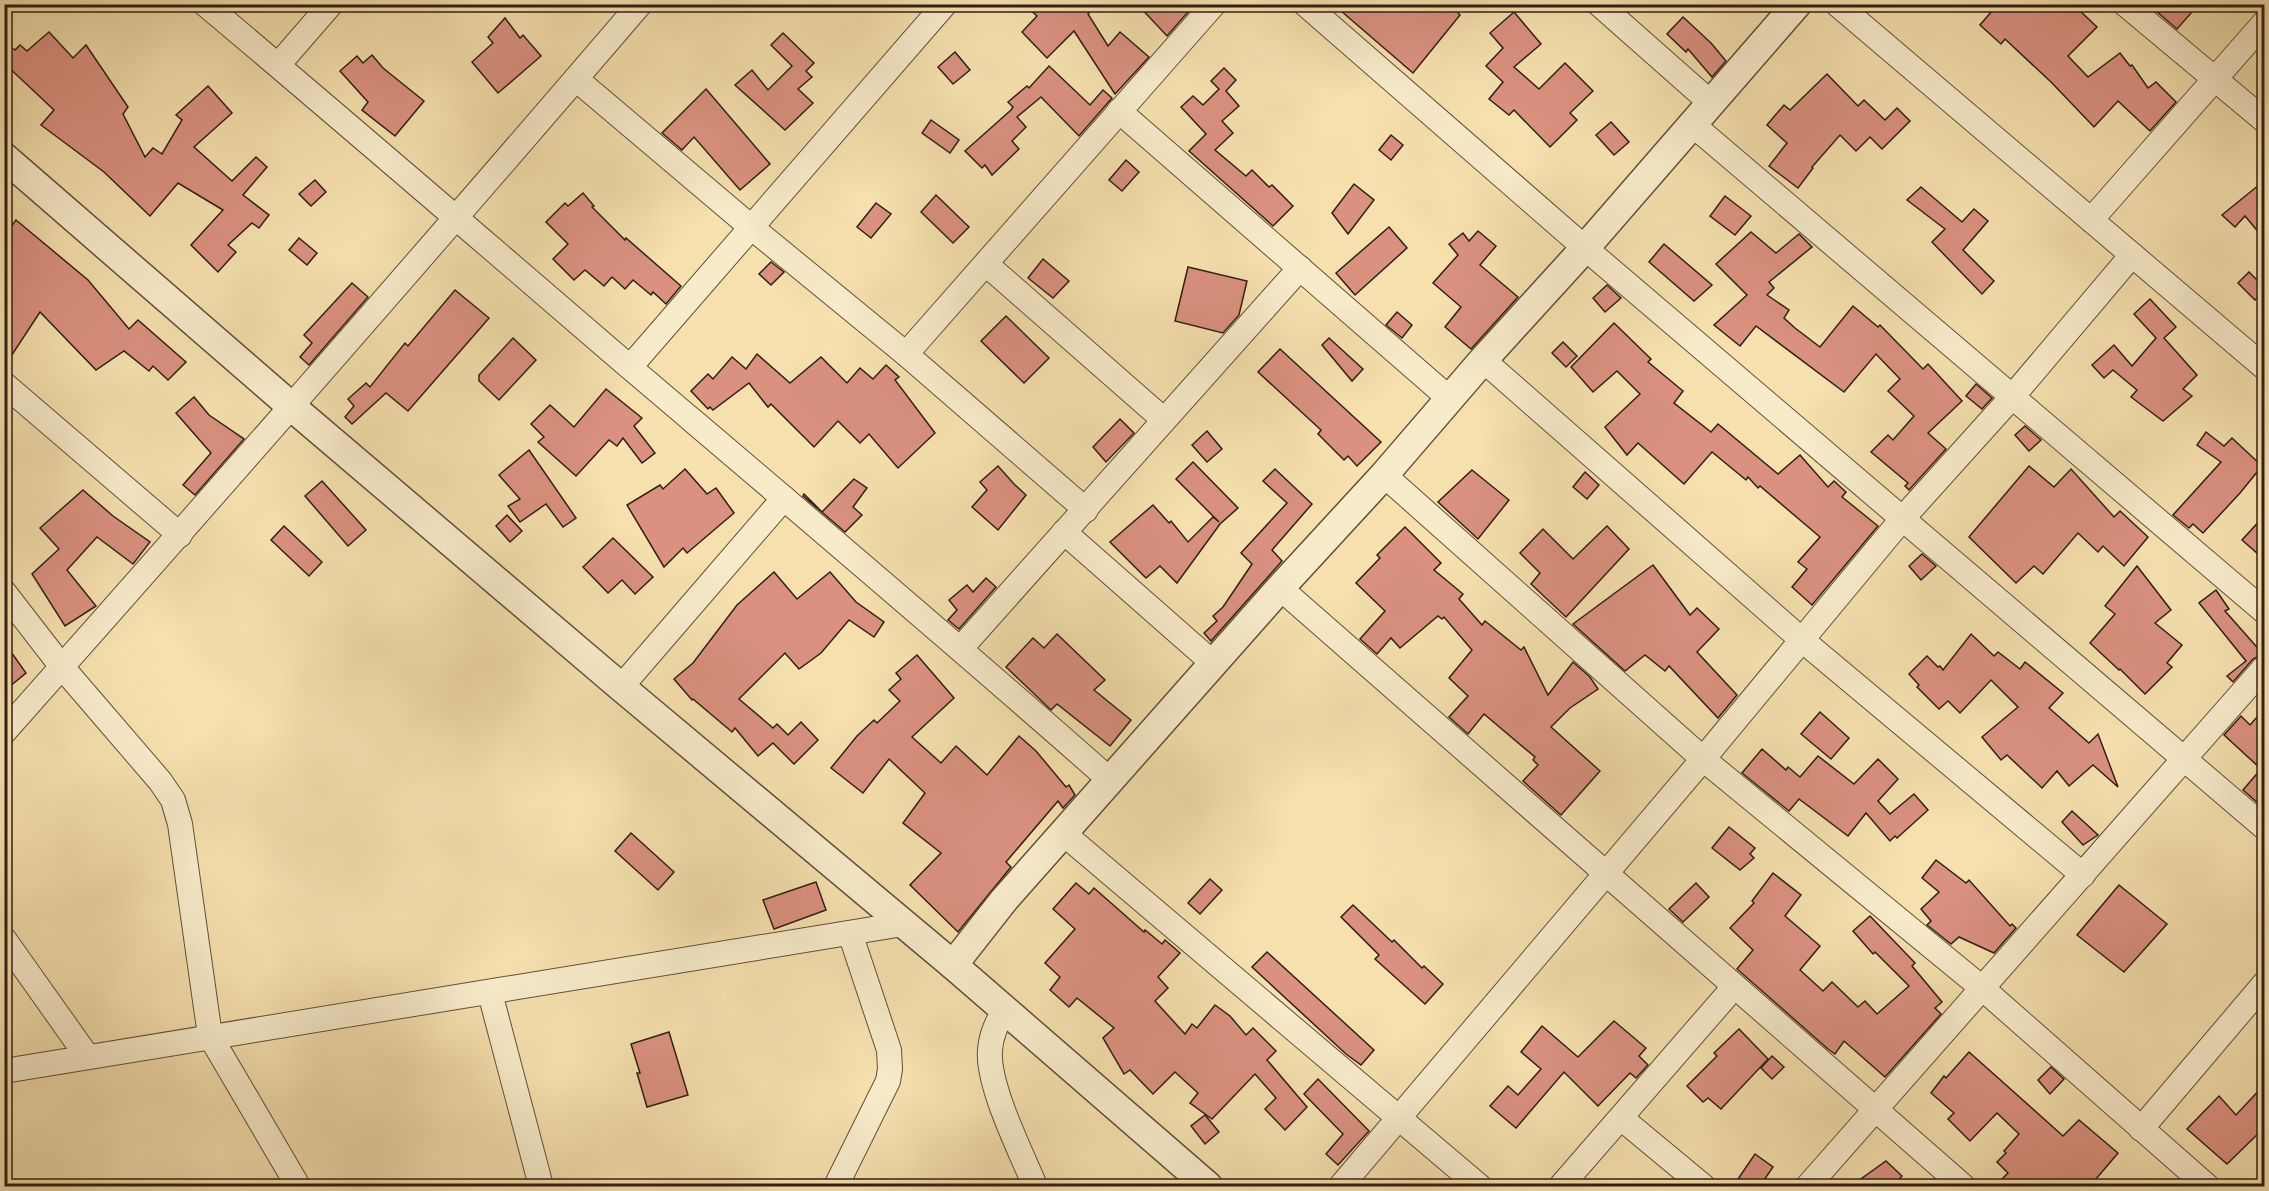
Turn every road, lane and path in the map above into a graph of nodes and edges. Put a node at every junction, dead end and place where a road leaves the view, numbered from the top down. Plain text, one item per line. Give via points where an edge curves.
1 (205, 4) edge
2 (331, 4) edge
3 (640, 4) edge
4 (945, 4) edge
5 (1214, 4) edge
6 (1305, 4) edge
7 (1599, 4) edge
8 (1797, 4) edge
9 (1837, 4) edge
10 (2125, 4) edge
11 (2265, 23) edge
12 (278, 65) junction
13 (576, 79) junction
14 (2216, 79) junction
15 (1711, 103) junction
16 (1119, 111) junction
17 (2265, 120) edge
18 (1694, 125) junction
19 (4, 157) edge
20 (458, 217) junction
21 (2091, 220) junction
22 (751, 227) junction
23 (1585, 248) junction
24 (2132, 255) junction
25 (986, 264) junction
26 (1300, 268) junction
27 (906, 354) junction
28 (1483, 360) junction
29 (630, 367) junction
30 (2265, 367) edge
31 (4, 384) edge
32 (2012, 397) junction
33 (1450, 399) junction
34 (292, 407) junction
35 (1164, 420) junction
36 (1384, 475) junction
37 (784, 498) junction
38 (1086, 510) junction
39 (1903, 518) junction
40 (1064, 532) junction
41 (180, 535) junction
42 (1280, 588) junction
43 (4, 592) edge
44 (2265, 611) edge
45 (1802, 640) junction
46 (961, 648) junction
47 (1213, 663) junction
48 (62, 667) junction
49 (2265, 668) edge
50 (621, 687) junction
51 (4, 732) edge
52 (1703, 759) junction
53 (2185, 759) junction
54 (1110, 780) junction
55 (2265, 827) edge
56 (1063, 833) junction
57 (1607, 873) junction
58 (2083, 875) junction
59 (903, 924) junction
60 (850, 933) junction
61 (4, 939) edge
62 (953, 965) junction
63 (2265, 984) edge
64 (1734, 987) junction
65 (1982, 988) junction
66 (490, 993) junction
67 (1004, 1010) junction
68 (210, 1036) junction
69 (87, 1056) junction
70 (4, 1071) edge
71 (1876, 1110) junction
72 (1621, 1118) junction
73 (1399, 1119) junction
74 (2141, 1129) junction
75 (298, 1186) edge
76 (541, 1186) edge
77 (836, 1186) edge
78 (1035, 1186) edge
79 (1208, 1186) edge
80 (1341, 1186) edge
81 (1479, 1186) edge
82 (1561, 1186) edge
83 (1704, 1186) edge
84 (1808, 1186) edge
85 (1964, 1186) edge
86 (2207, 1186) edge

1 - 12 street
2 - 12 street
3 - 13 street
4 - 22 street
5 - 16 street
6 - 23 street
7 - 15 street
8 - 15 street
9 - 21 street
10 - 14 street
11 - 14 street
12 - 20 street
13 - 20 street
13 - 22 street
14 - 17 street
14 - 21 street
15 - 18 street
16 - 25 street
16 - 26 street
18 - 23 street
18 - 32 street
19 - 34 street
20 - 29 street
20 - 34 street
21 - 24 street
22 - 27 street
22 - 29 street
23 - 28 street
23 - 39 street
24 - 30 street
24 - 32 street
25 - 27 street
25 - 35 street
26 - 33 street
26 - 35 street
27 - 38 street
28 - 33 street
28 - 45 street
29 - 37 street
31 - 41 street
32 - 39 street
32 - 44 street
33 - 36 street
34 - 41 street
34 - 50 street
35 - 38 street
36 - 42 street
36 - 52 street
37 - 46 street
37 - 50 street
38 - 40 street
39 - 45 street
39 - 53 street
40 - 46 street
40 - 47 street
41 - 48 street
42 - 47 street
42 - 57 street
43 - 48 street
45 - 52 street
45 - 58 street
46 - 54 street
47 - 54 street
48 - 51 street
48 - 68 street via 173,800 183,843
49 - 53 street
50 - 59 street
52 - 57 street
52 - 65 street
53 - 55 street
53 - 58 street
54 - 56 street
56 - 62 street
56 - 73 street
57 - 64 street
57 - 73 street
58 - 65 street
59 - 60 street
59 - 62 street
60 - 66 street
60 - 77 street via 889,1050 890,1069 888,1081
61 - 69 street
62 - 67 street
63 - 74 street
64 - 71 street
64 - 72 street
65 - 71 street
65 - 74 street
66 - 68 street
66 - 76 street
67 - 78 street via 993,1032 991,1074
67 - 79 street
68 - 69 street
68 - 75 street
69 - 70 street
71 - 84 street
71 - 85 street
72 - 82 street
72 - 83 street
73 - 80 street
73 - 81 street
74 - 86 street

